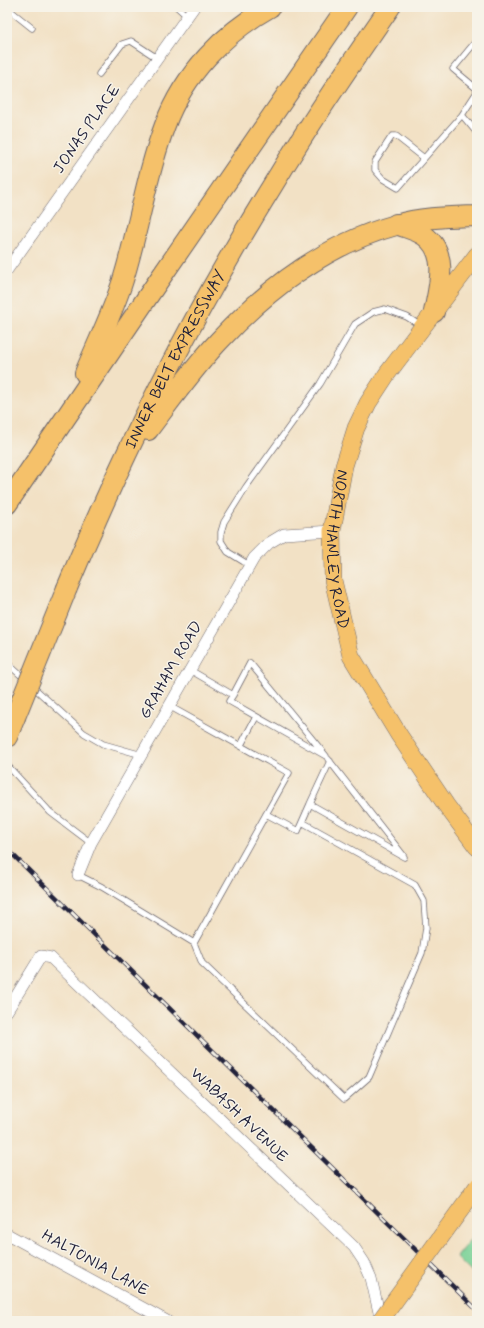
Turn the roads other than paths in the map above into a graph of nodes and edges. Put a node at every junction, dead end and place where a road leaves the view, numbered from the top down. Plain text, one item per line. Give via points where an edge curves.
1 (177, 7) edge
2 (270, 7) edge
3 (390, 7) edge
4 (7, 8) edge
5 (345, 10) edge
6 (190, 12) edge
7 (32, 28) dead end
8 (477, 40) edge
9 (157, 58) junction
10 (99, 74) dead end
11 (477, 90) edge
12 (462, 115) junction
13 (477, 133) edge
14 (424, 158) junction
15 (477, 216) edge
16 (396, 224) junction
17 (477, 255) edge
18 (7, 270) edge
19 (428, 319) junction
20 (67, 416) junction
21 (122, 464) junction
22 (7, 504) edge
23 (332, 531) junction
24 (249, 565) junction
25 (7, 663) edge
26 (190, 670) junction
27 (233, 694) junction
28 (169, 706) junction
29 (256, 717) junction
30 (7, 737) edge
31 (241, 745) junction
32 (142, 755) junction
33 (328, 758) junction
34 (7, 765) edge
35 (310, 804) junction
36 (266, 814) junction
37 (302, 822) junction
38 (91, 844) junction
39 (477, 847) edge
40 (78, 875) joint
41 (194, 943) junction
42 (7, 1011) edge
43 (477, 1187) edge
44 (7, 1234) edge
45 (167, 1321) edge
46 (380, 1321) edge

1 - 6 lane
2 - 20 highway via 240,26 210,53 176,102 165,124 123,281
3 - 21 highway, INNER BELT EXPRESSWAY via 316,116 233,252 173,360
4 - 7 lane
5 - 20 highway
6 - 9 street, JONAS PLACE
8 - 11 lane via 453,69
9 - 10 lane via 131,42 122,44
9 - 18 street, JONAS PLACE
11 - 12 lane
12 - 13 lane
12 - 14 lane
14 - 14 lane via 398,188 383,179 375,170 374,162 392,136 396,136
15 - 16 highway
16 - 19 highway via 425,236 432,243 439,258 440,281
16 - 21 highway via 365,234 311,263 246,314 217,343
17 - 19 main road, NORTH HANLEY ROAD
19 - 23 main road, NORTH HANLEY ROAD via 387,374 368,403 356,428 344,466
19 - 24 lane via 407,317 385,309 373,312 355,324 320,384 224,522 221,541 228,552
20 - 22 highway
21 - 30 highway, INNER BELT EXPRESSWAY, bridge via 76,566
23 - 24 street, GRAHAM ROAD via 284,534 269,543
23 - 39 main road, NORTH HANLEY ROAD via 333,580 351,656 408,748
24 - 26 street, GRAHAM ROAD
25 - 32 lane via 84,733 103,744
26 - 27 lane
26 - 28 street, GRAHAM ROAD
27 - 29 lane via 229,701
27 - 33 lane via 250,663
28 - 31 lane
28 - 32 street, GRAHAM ROAD
29 - 31 lane
29 - 33 lane
31 - 36 lane via 289,773
32 - 38 street, GRAHAM ROAD
33 - 35 lane
33 - 35 lane via 404,857
34 - 38 lane via 50,812
35 - 37 lane
36 - 37 lane via 298,831
36 - 41 lane
37 - 41 lane via 415,885 424,901 426,928 422,953 369,1077 344,1099 202,963
38 - 40 street, GRAHAM ROAD
40 - 41 lane
42 - 46 street, WABASH AVENUE via 41,956 52,958 354,1247 371,1278
43 - 46 main road, bridge
44 - 45 street, HALTONIA LANE

